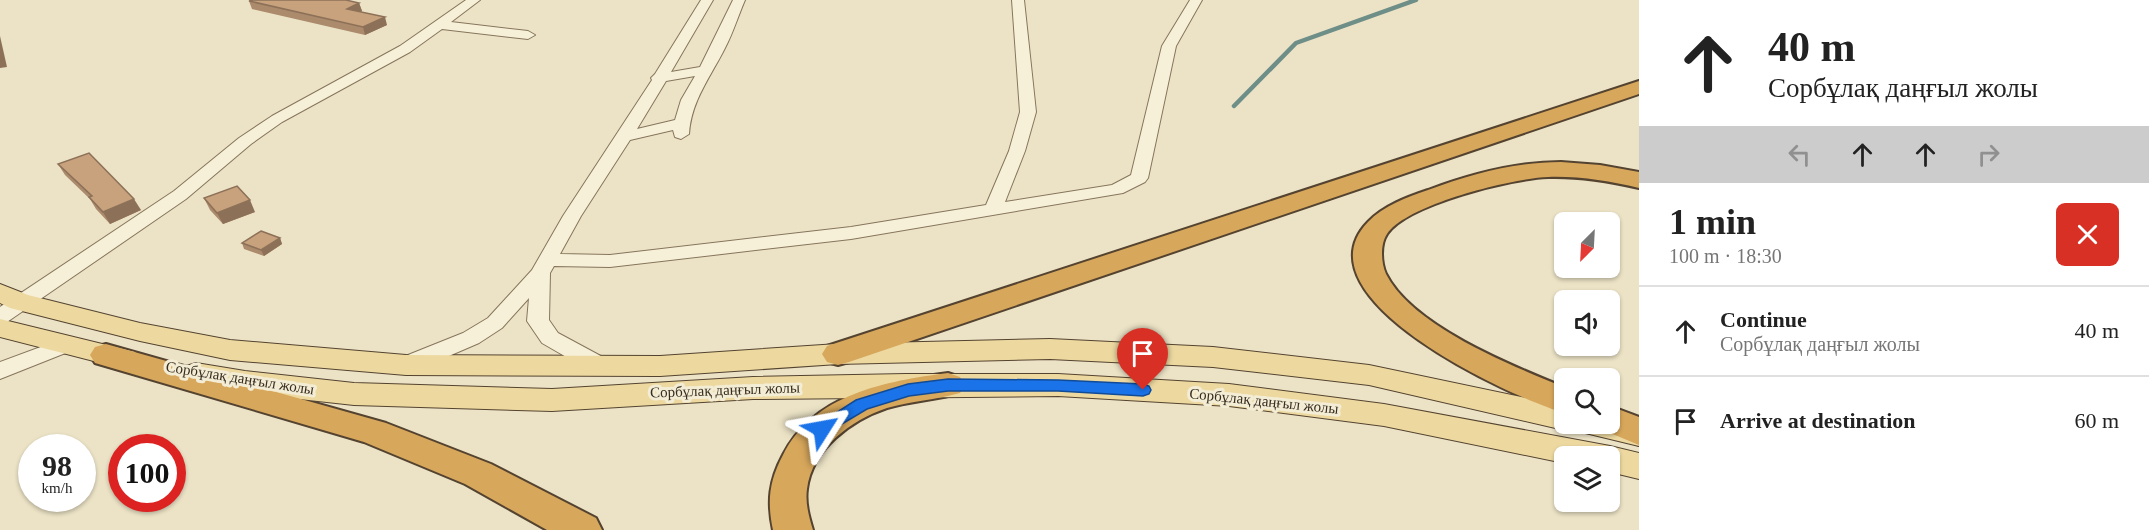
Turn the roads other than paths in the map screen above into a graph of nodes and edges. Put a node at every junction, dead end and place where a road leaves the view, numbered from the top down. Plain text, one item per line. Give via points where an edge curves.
1 (474, 0) edge
2 (1018, 0) edge
3 (1196, 0) edge
4 (704, 5) edge
5 (736, 5) edge
6 (440, 25) junction
7 (528, 35) dead end
8 (707, 70) junction
9 (658, 78) junction
10 (1639, 87) edge
11 (623, 138) junction
12 (1639, 180) edge
13 (994, 208) junction
14 (545, 266) junction
15 (6, 304) edge
16 (0, 328) edge
17 (65, 345) junction
18 (838, 354) junction
19 (106, 356) junction
20 (786, 357) junction
21 (406, 365) junction
22 (602, 367) junction
23 (0, 371) edge
24 (948, 385) junction
25 (786, 387) junction
26 (1554, 396) edge
27 (1554, 416) edge
28 (1620, 424) edge
29 (1620, 429) edge
30 (1639, 433) edge
31 (1554, 448) edge
32 (1620, 461) edge
33 (1639, 466) edge
34 (582, 530) edge
35 (793, 530) edge

1 - 6 street
2 - 13 street via 1028,112
3 - 13 street via 1169,46 1139,178 1117,189
4 - 5 street
4 - 9 street
5 - 8 street
6 - 7 street
6 - 15 street via 244,141 171,202
8 - 9 street
8 - 11 street via 681,128
9 - 11 street
10 - 18 highway
11 - 14 street
12 - 26 highway via 1587,170 1515,172 1407,207 1383,221 1369,241 1370,271 1392,304 1413,322 1464,354
13 - 14 street via 851,233 677,255
14 - 21 street via 495,323 471,338
14 - 22 street via 538,321 550,338
15 - 21 main road, Сорбұлақ даңғыл жолы via 230,350
16 - 17 main road, Сорбұлақ даңғыл жолы
17 - 19 main road, Сорбұлақ даңғыл жолы
17 - 23 street
18 - 20 main road, Сорбұлақ даңғыл жолы
18 - 27 main road, Сорбұлақ даңғыл жолы via 1050,349 1213,357 1369,375
19 - 25 main road, Сорбұлақ даңғыл жолы via 245,382 354,394 552,400
19 - 34 highway via 374,432 478,474
20 - 22 main road, Сорбұлақ даңғыл жолы
20 - 25 main road via 806,367 799,380
21 - 22 main road, Сорбұлақ даңғыл жолы
24 - 25 main road, Сорбұлақ даңғыл жолы
24 - 31 main road, Сорбұлақ даңғыл жолы via 1058,385 1229,395 1384,415
24 - 35 highway via 908,390 870,401 822,429 802,452 792,472 786,494
28 - 30 highway
29 - 30 main road
32 - 33 main road

